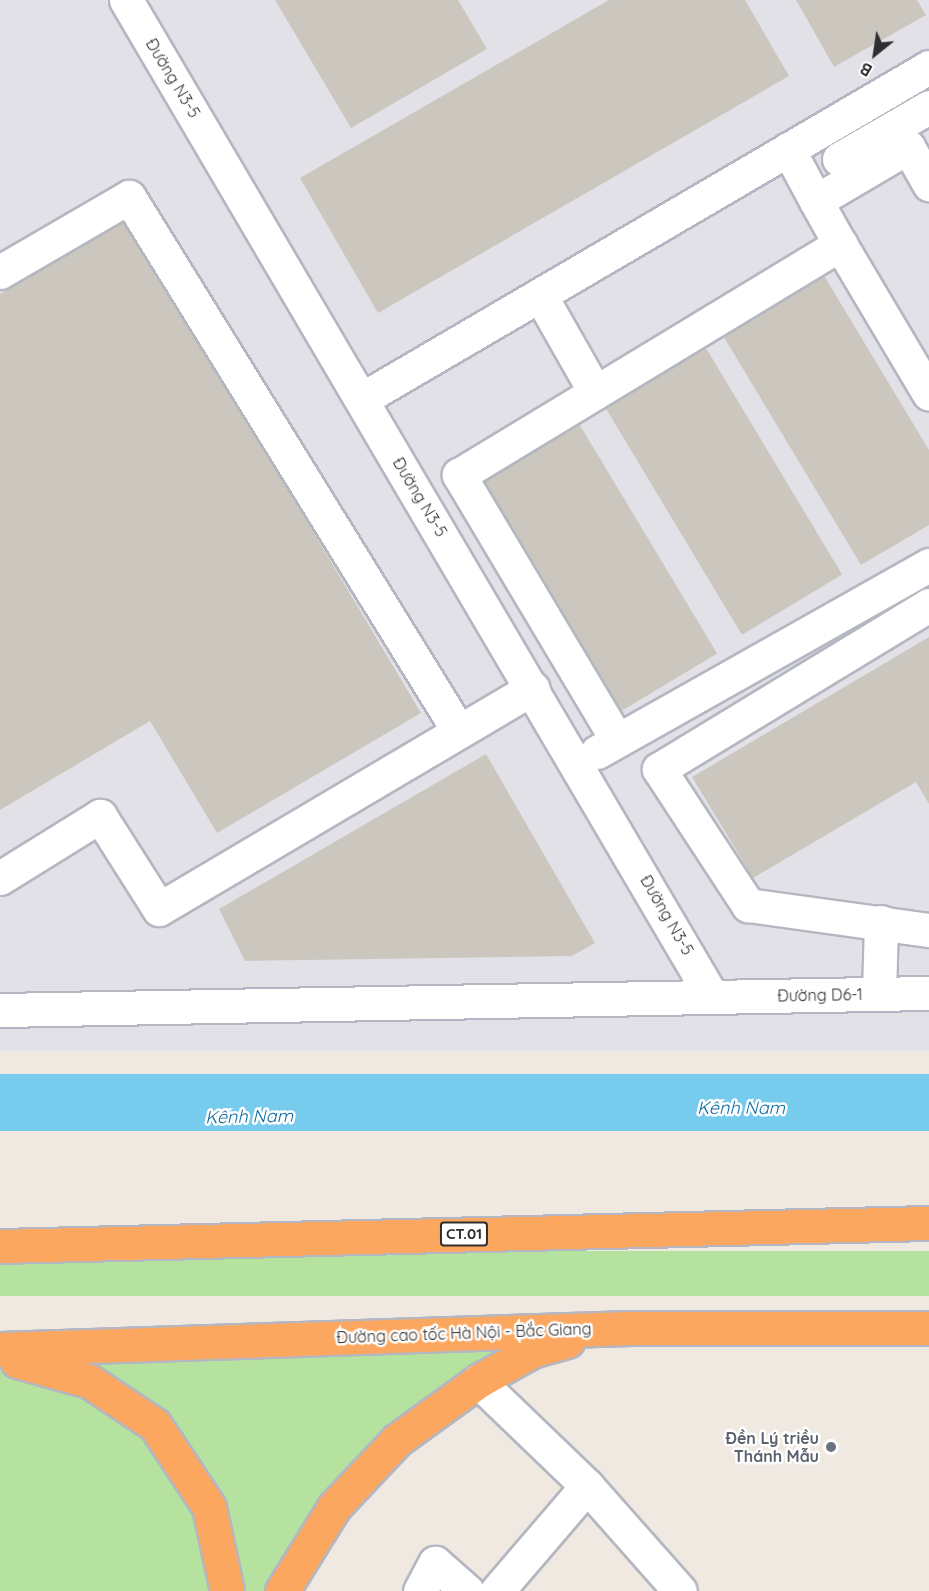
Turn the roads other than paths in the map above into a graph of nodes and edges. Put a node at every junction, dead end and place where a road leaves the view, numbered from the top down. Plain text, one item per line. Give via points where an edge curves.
1 (126, 0) edge
2 (929, 67) edge
3 (929, 107) edge
4 (788, 149) junction
5 (839, 159) dead end
6 (929, 183) edge
7 (816, 201) junction
8 (840, 244) junction
9 (0, 272) edge
10 (540, 295) junction
11 (595, 392) junction
12 (929, 394) edge
13 (362, 399) junction
14 (929, 565) edge
15 (929, 605) edge
16 (533, 688) junction
17 (458, 730) junction
18 (617, 740) junction
19 (578, 763) junction
20 (0, 878) edge
21 (881, 922) junction
22 (929, 930) edge
23 (929, 993) edge
24 (879, 994) junction
25 (711, 995) junction
26 (0, 1010) edge
27 (929, 1223) edge
28 (0, 1246) edge
29 (630, 1328) junction
30 (929, 1328) edge
31 (0, 1349) edge
32 (0, 1360) edge
33 (478, 1381) junction
34 (587, 1486) junction
35 (227, 1591) edge
36 (282, 1591) edge
37 (420, 1591) edge
38 (467, 1591) edge
39 (497, 1591) edge
40 (680, 1591) edge

1 - 13 street, Đường N3-5
2 - 4 street
3 - 5 street
4 - 7 street
4 - 10 street
6 - 7 street via 908,147
7 - 8 street
8 - 11 street
8 - 12 street
9 - 17 street via 129,197
10 - 11 street
10 - 13 street
11 - 18 street via 459,475
13 - 16 street, Đường N3-5
14 - 18 street
15 - 21 street via 659,769 748,905
16 - 17 street
16 - 19 street, Đường N3-5
17 - 20 street via 159,909 100,816
18 - 19 street
19 - 25 street, Đường N3-5
21 - 22 street
21 - 24 street
23 - 24 street, Đường D6-1
24 - 25 street, Đường D6-1
25 - 26 street, Đường D6-1
27 - 28 highway, CT.01
29 - 30 highway, Đường cao tốc Hà Nội - Bắc Giang
29 - 31 highway, Đường cao tốc Hà Nội - Bắc Giang
29 - 33 highway via 546,1346
32 - 35 highway via 28,1362 89,1381 155,1425 208,1507
33 - 34 street
33 - 36 highway via 362,1473 312,1538
34 - 39 street
34 - 40 street
37 - 38 street via 435,1563

